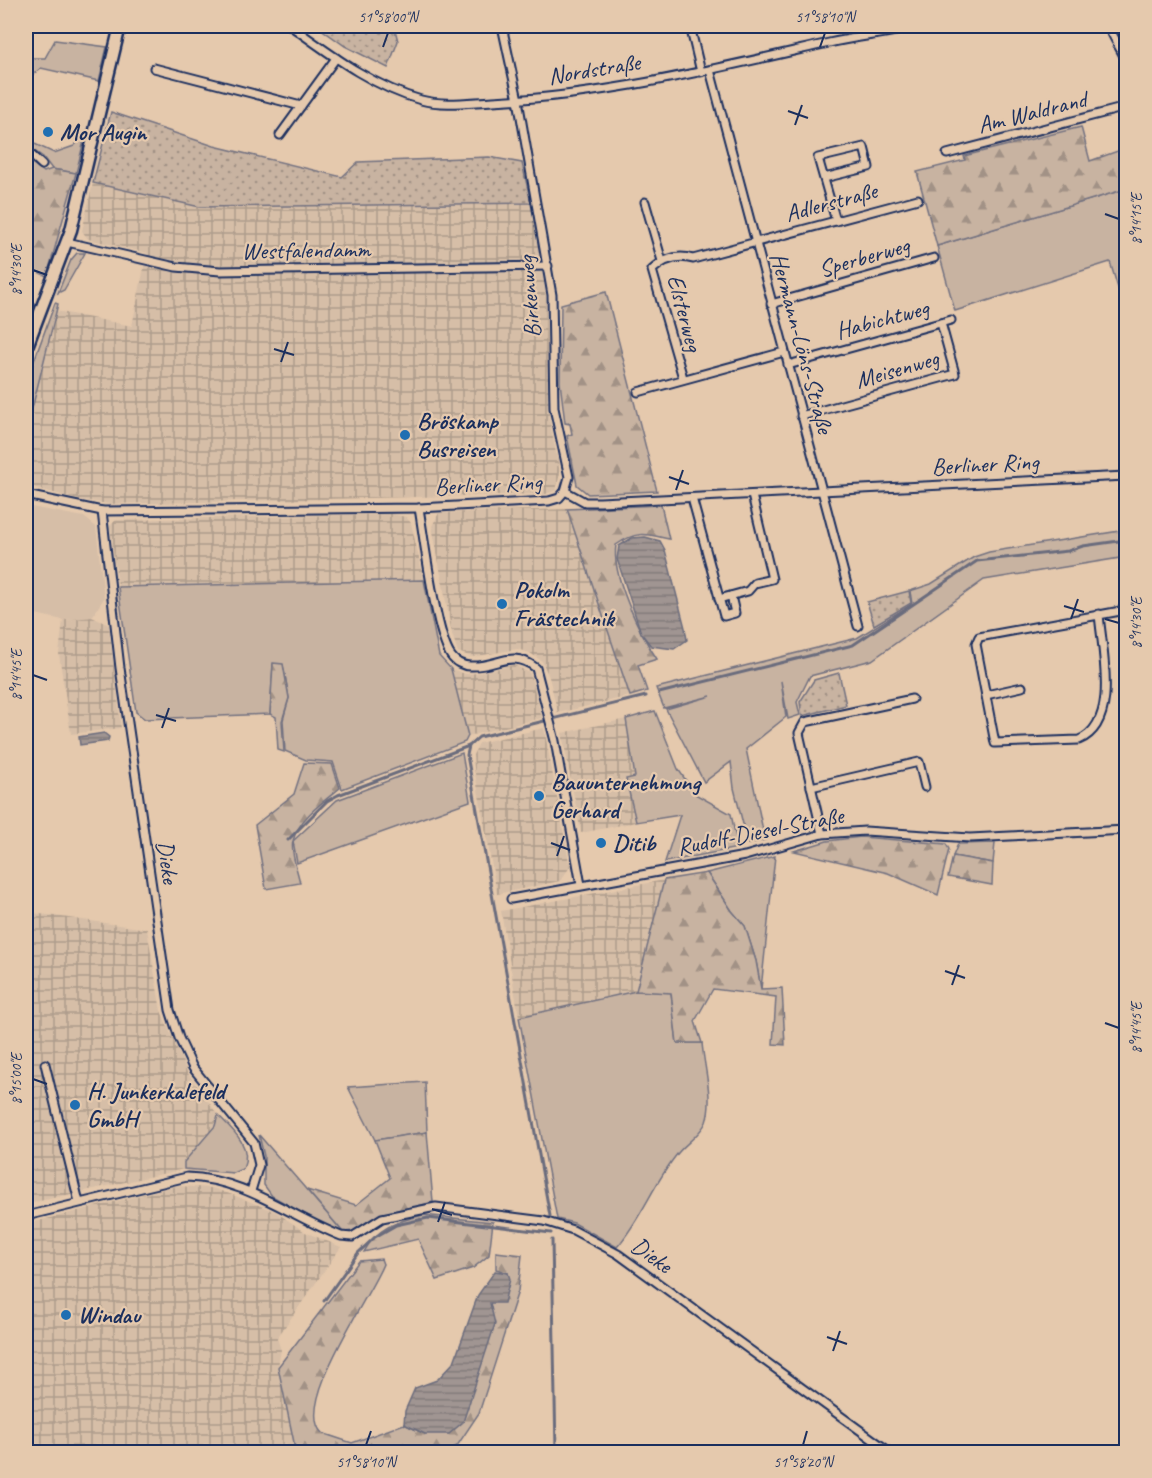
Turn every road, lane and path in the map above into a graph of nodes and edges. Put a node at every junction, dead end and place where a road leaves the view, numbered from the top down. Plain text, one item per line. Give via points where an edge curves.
1 (120, 26) edge
2 (291, 26) edge
3 (502, 26) edge
4 (690, 26) edge
5 (863, 26) edge
6 (918, 26) edge
7 (1108, 26) edge
8 (866, 35) junction
9 (336, 58) junction
10 (1126, 60) edge
11 (154, 68) dead end
12 (710, 70) junction
13 (701, 72) junction
14 (518, 100) junction
15 (301, 106) junction
16 (1126, 107) edge
17 (280, 135) dead end
18 (26, 150) edge
19 (947, 154) dead end
20 (42, 165) dead end
21 (824, 178) junction
22 (918, 199) dead end
23 (645, 202) dead end
24 (836, 221) junction
25 (67, 242) junction
26 (755, 243) junction
27 (934, 258) dead end
28 (662, 261) junction
29 (548, 266) junction
30 (771, 304) junction
31 (951, 320) dead end
32 (941, 323) junction
33 (26, 349) edge
34 (784, 352) junction
35 (788, 365) junction
36 (682, 378) junction
37 (638, 392) dead end
38 (801, 416) junction
39 (1126, 476) edge
40 (565, 491) junction
41 (821, 491) junction
42 (26, 495) edge
43 (752, 495) junction
44 (692, 498) junction
45 (419, 508) junction
46 (102, 511) junction
47 (731, 596) junction
48 (719, 599) junction
49 (1126, 610) edge
50 (1100, 614) junction
51 (858, 626) dead end
52 (1022, 687) dead end
53 (986, 695) junction
54 (912, 699) dead end
55 (925, 787) dead end
56 (811, 788) junction
57 (1126, 830) edge
58 (822, 834) junction
59 (581, 885) junction
60 (511, 898) dead end
61 (45, 1064) dead end
62 (251, 1191) junction
63 (79, 1202) junction
64 (26, 1216) edge
65 (890, 1452) edge

1 - 25 street
2 - 9 street, Nordstraße
3 - 14 street, Birkenweg
4 - 13 street
5 - 8 street
6 - 8 street, Nordstraße
7 - 10 street
8 - 12 street, Nordstraße
9 - 14 street, Nordstraße via 420,100 441,104
9 - 15 street
11 - 15 street
12 - 13 street, Nordstraße
12 - 26 street, Hermann-Löns-Straße
13 - 14 street, Nordstraße
14 - 29 street, Birkenweg
15 - 17 street
16 - 19 street, Am Waldrand
18 - 20 street
21 - 21 street via 818,158 864,147 870,167
21 - 24 street
22 - 24 street, Adlerstraße
23 - 28 street, Elsterweg
24 - 26 street, Adlerstraße
25 - 29 street, Westfalendamm via 176,267 220,271
25 - 33 street
26 - 28 street, Elsterweg via 693,259 682,256
26 - 30 street, Hermann-Löns-Straße
27 - 30 street, Sperberweg
28 - 36 street, Elsterweg via 652,270
29 - 40 street, Birkenweg via 554,408 568,477
30 - 34 street, Hermann-Löns-Straße
31 - 32 street, Habichtweg
32 - 35 street, Habichtweg
32 - 38 street, Meisenweg via 955,374
34 - 35 street, Hermann-Löns-Straße
34 - 36 street, Elsterweg
35 - 38 street, Hermann-Löns-Straße
36 - 37 street, Elsterweg
38 - 41 street, Hermann-Löns-Straße
39 - 41 street, Berliner Ring
40 - 44 street, Berliner Ring via 585,502
40 - 45 street, Berliner Ring via 549,501
41 - 43 street, Berliner Ring
41 - 51 street, Hermann-Löns-Straße
42 - 46 street, Berliner Ring
43 - 44 street, Berliner Ring
43 - 47 street via 772,579
44 - 48 street
45 - 46 street, Berliner Ring
45 - 59 street via 442,635 452,658 470,666 515,658 536,668 553,731
46 - 62 street, Dieke via 120,668 170,1010 193,1068 254,1143 259,1165
47 - 48 street
47 - 48 street via 735,613 724,616
49 - 50 street
50 - 53 street via 979,637 976,644
50 - 53 street via 1105,708 1088,736 1061,742 995,743
52 - 53 street
54 - 56 street via 806,722 800,727
55 - 56 street via 919,762
56 - 58 street
57 - 58 street, Rudolf-Diesel-Straße via 970,838 865,831
58 - 59 street, Rudolf-Diesel-Straße via 745,856
59 - 60 street, Rudolf-Diesel-Straße
61 - 63 street
62 - 63 street via 206,1178 187,1177
62 - 65 street, Dieke via 319,1227 352,1237 382,1218 436,1207 544,1221 573,1230 618,1254
63 - 64 street

